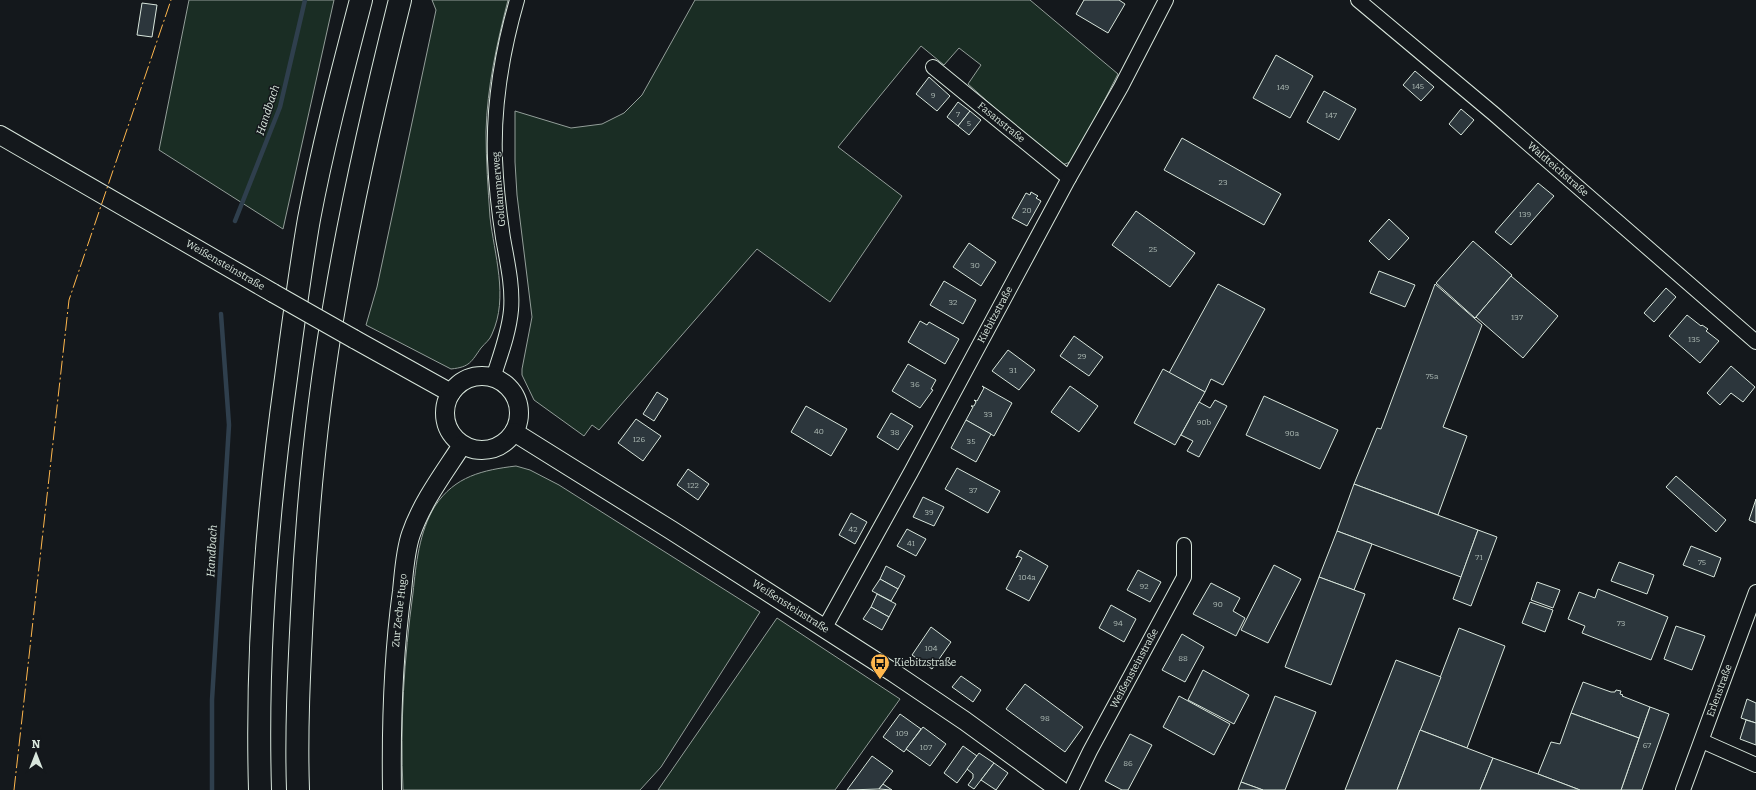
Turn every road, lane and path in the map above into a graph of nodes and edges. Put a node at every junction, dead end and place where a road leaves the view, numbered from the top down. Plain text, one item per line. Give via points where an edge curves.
1 (361, 0) edge
2 (400, 0) edge
3 (517, 0) edge
4 (1166, 0) edge
5 (1358, 0) edge
6 (933, 67) dead end
7 (0, 135) edge
8 (1069, 178) junction
9 (1756, 342) edge
10 (493, 378) junction
11 (451, 393) junction
12 (514, 432) junction
13 (462, 445) junction
14 (1184, 545) dead end
15 (1756, 592) edge
16 (824, 629) junction
17 (1702, 741) junction
18 (1756, 766) edge
19 (260, 790) edge
20 (298, 790) edge
21 (392, 790) edge
22 (1060, 790) edge
23 (1071, 790) edge
24 (1682, 790) edge

1 - 19 highway via 331,116 309,219 278,435 267,539 262,638
2 - 20 highway via 370,123 348,229 315,442 299,669
3 - 10 street, Goldammerweg via 497,97 495,160 511,310
4 - 8 street, Kiebitzstraße
5 - 9 street, Waldteichstraße via 1494,114
6 - 8 street, Fasanstraße
7 - 11 street, Weißensteinstraße, bridge
8 - 16 street, Kiebitzstraße
10 - 11 street via 481,376 469,379 459,384
10 - 12 street via 503,382 517,400 518,422
11 - 13 street via 446,404 445,416 448,427
12 - 13 street via 501,444 485,450
12 - 16 street, Weißensteinstraße
13 - 21 street, Zur Zeche Hugo via 410,535 398,620 393,681
14 - 23 street, Weißensteinstraße via 1184,577
15 - 17 street, Erlenstraße
16 - 22 street, Weißensteinstraße via 965,721
17 - 18 street
17 - 24 street, Erlenstraße

